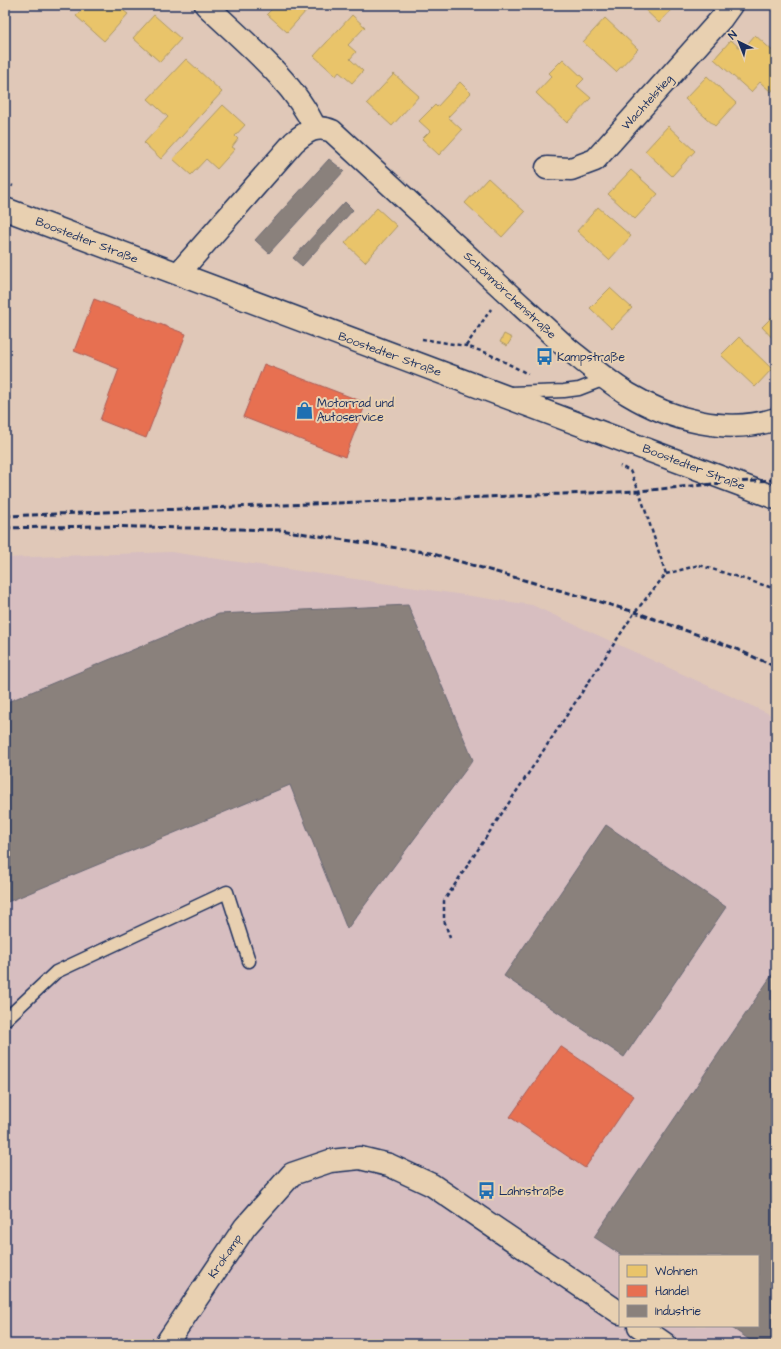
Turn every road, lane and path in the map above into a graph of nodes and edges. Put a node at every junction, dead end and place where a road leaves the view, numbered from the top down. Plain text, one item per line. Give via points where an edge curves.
1 (206, 5) edge
2 (731, 5) edge
3 (315, 128) junction
4 (547, 168) dead end
5 (5, 209) edge
6 (178, 274) junction
7 (504, 290) junction
8 (466, 346) dead end
9 (605, 379) junction
10 (496, 393) junction
11 (776, 419) edge
12 (616, 464) dead end
13 (776, 498) edge
14 (666, 574) junction
15 (776, 589) edge
16 (450, 938) dead end
17 (249, 961) dead end
18 (5, 1020) edge
19 (619, 1312) edge
20 (640, 1327) edge
21 (166, 1344) edge
22 (665, 1344) edge

1 - 3 street via 277,75 308,112
2 - 4 street, Wachtelstieg via 595,160 572,169
3 - 6 street via 294,142
3 - 7 street, Schönmörchenstraße via 324,127 332,131
5 - 6 street, Boostedter Straße
6 - 10 street, Boostedter Straße
7 - 8 path
7 - 9 street, Schönmörchenstraße
9 - 10 lane via 564,392
9 - 11 street, Schönmörchenstraße via 629,395 672,414 708,424 750,424
10 - 13 street, Boostedter Straße
12 - 14 path via 630,471
14 - 15 path via 699,565
14 - 16 path via 635,612 444,901 444,920
17 - 18 lane via 227,892 56,972
19 - 21 street, Krokamp via 432,1184 389,1165 360,1158 330,1161 292,1174 245,1227
20 - 22 street

